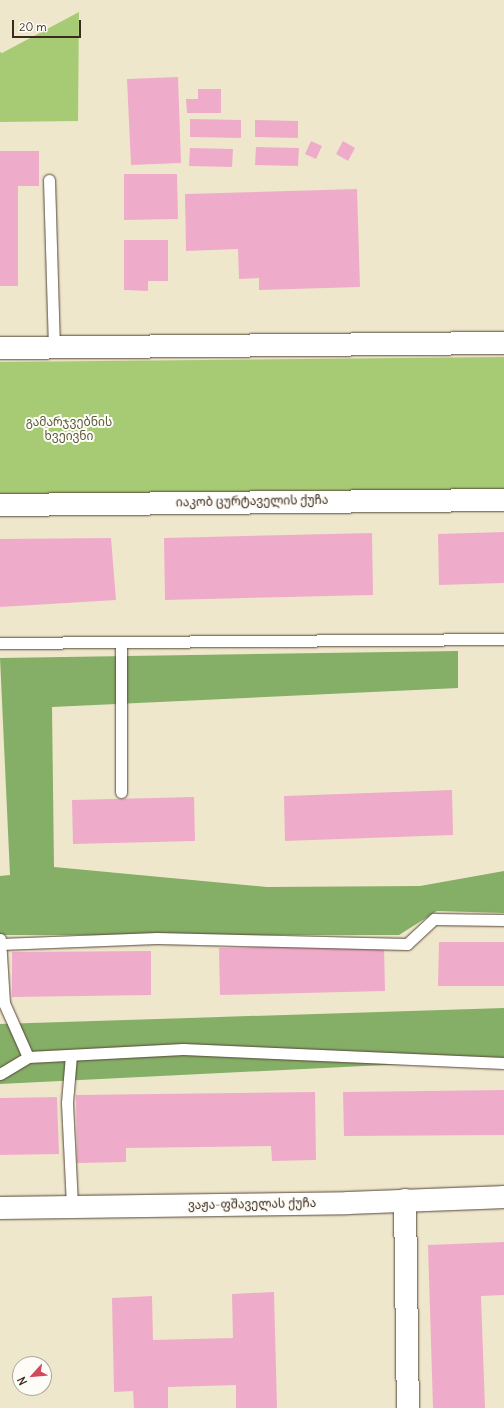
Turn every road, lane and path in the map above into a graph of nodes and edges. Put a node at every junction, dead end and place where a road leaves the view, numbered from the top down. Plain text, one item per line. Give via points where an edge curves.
1 (49, 180) dead end
2 (504, 342) edge
3 (54, 347) junction
4 (0, 348) edge
5 (504, 500) edge
6 (0, 505) edge
7 (504, 640) edge
8 (121, 642) junction
9 (0, 643) edge
10 (121, 792) dead end
11 (504, 920) edge
12 (0, 939) edge
13 (0, 944) edge
14 (71, 1055) junction
15 (28, 1057) junction
16 (504, 1063) edge
17 (0, 1074) edge
18 (504, 1197) edge
19 (405, 1200) junction
20 (72, 1206) junction
21 (0, 1208) edge
22 (408, 1408) edge

1 - 3 lane
2 - 3 main road
3 - 4 main road
5 - 6 main road, იაკობ ცურტაველის ქუჩა
7 - 8 lane
8 - 9 lane
8 - 10 lane
11 - 13 lane via 434,920 407,944 157,938
12 - 13 lane
13 - 15 lane via 4,1003
14 - 15 lane
14 - 16 lane via 183,1049
14 - 20 lane via 67,1103
15 - 17 lane
18 - 19 main road, ვაჟა-ფშაველას ქუჩა
19 - 20 main road, ვაჟა-ფშაველას ქუჩა
19 - 22 main road
20 - 21 main road, ვაჟა-ფშაველას ქუჩა

